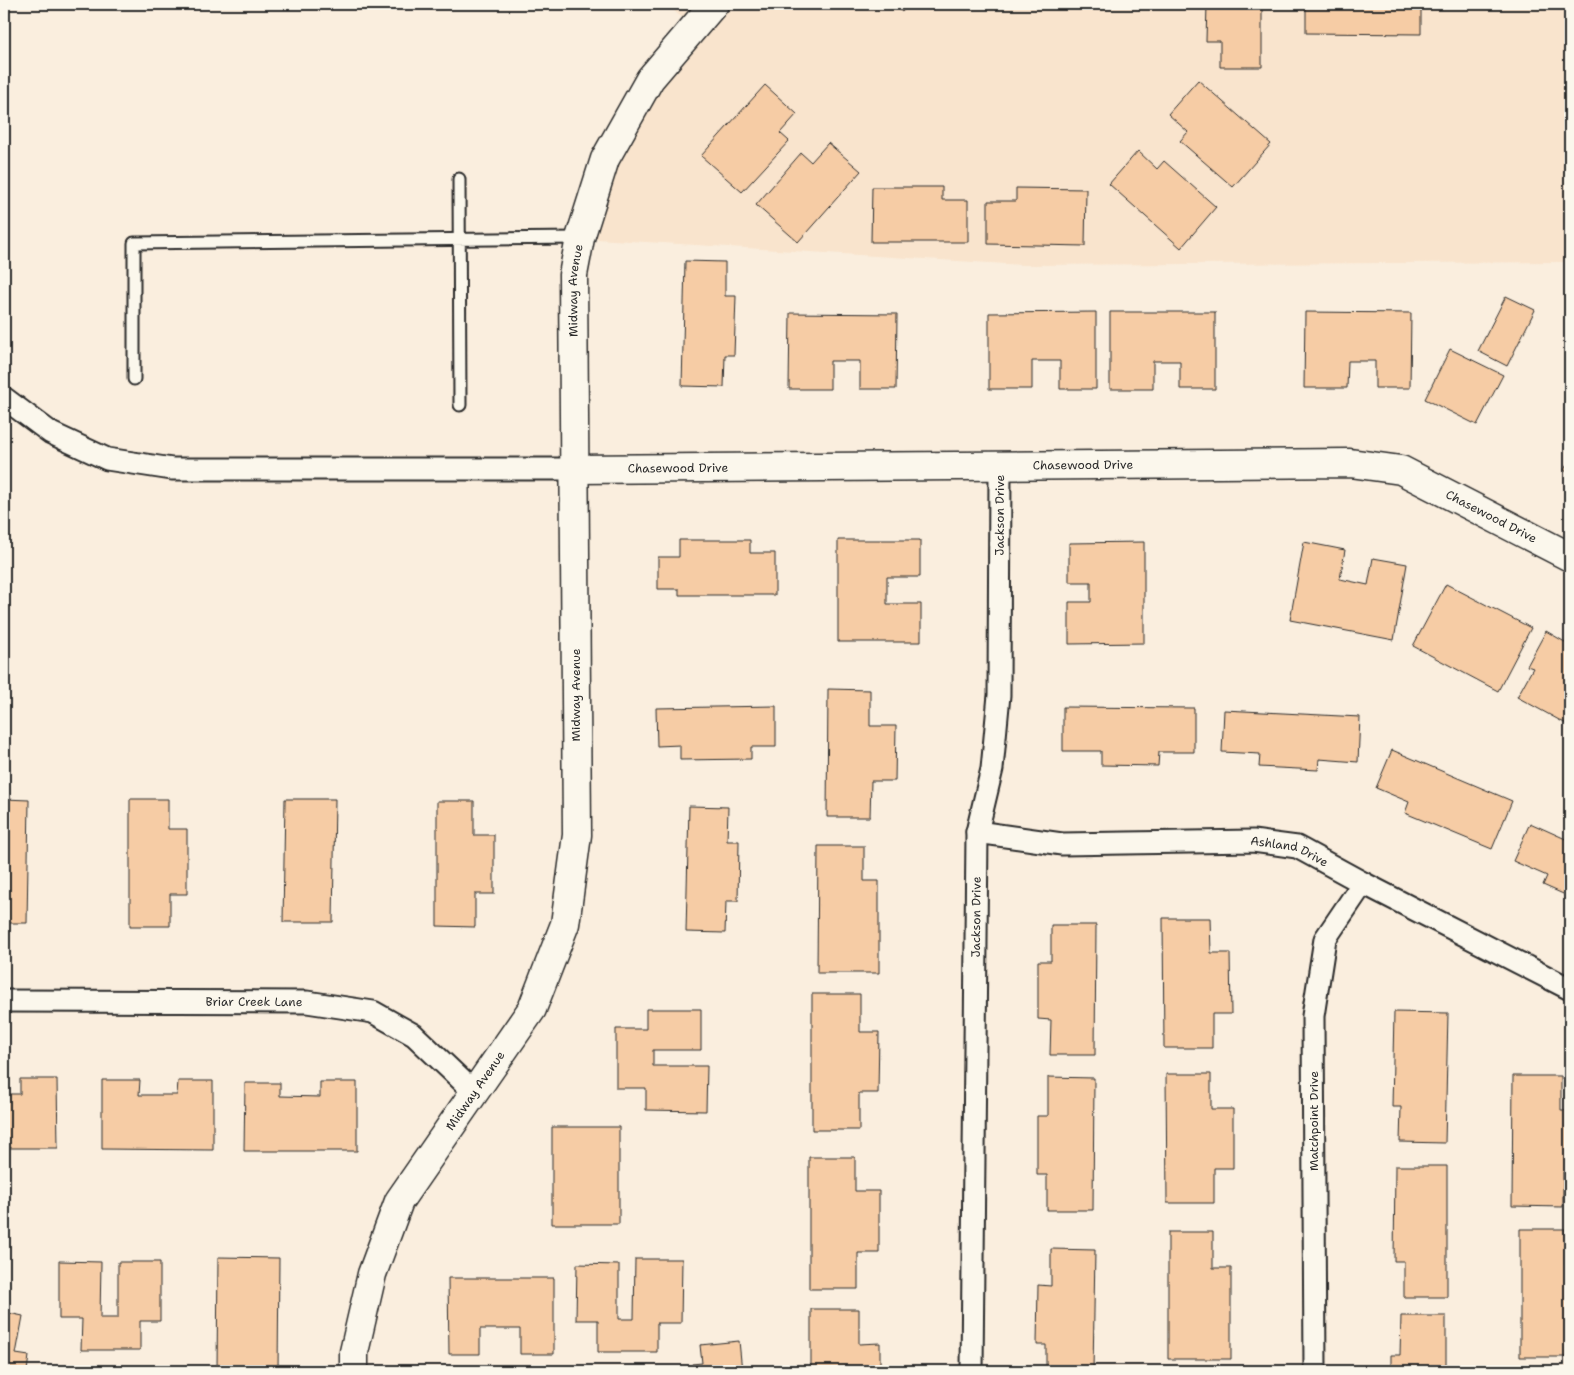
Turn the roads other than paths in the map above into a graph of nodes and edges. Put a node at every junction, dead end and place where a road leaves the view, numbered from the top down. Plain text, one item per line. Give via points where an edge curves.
1 (705, 7) edge
2 (459, 179) dead end
3 (580, 238) junction
4 (460, 240) junction
5 (134, 379) dead end
6 (4, 398) edge
7 (460, 406) dead end
8 (1000, 467) junction
9 (574, 469) junction
10 (1570, 557) edge
11 (977, 832) junction
12 (1364, 883) junction
13 (1570, 989) edge
14 (4, 1001) edge
15 (474, 1092) junction
16 (354, 1371) edge
17 (972, 1371) edge
18 (1315, 1371) edge

1 - 3 street, Midway Avenue via 650,79 605,159
2 - 4 lane
3 - 4 lane
3 - 9 street, Midway Avenue via 573,275
4 - 5 lane via 134,243
4 - 7 lane
6 - 9 street via 51,433 107,458 172,469
8 - 9 street, Chasewood Drive
8 - 10 street, Chasewood Drive via 1350,463 1402,470
8 - 11 street, Jackson Drive via 999,696 992,769
9 - 15 street, Midway Avenue via 577,835 565,924 532,1009
11 - 12 street, Ashland Drive via 1062,844 1253,841 1296,847
11 - 17 street, Jackson Drive
12 - 13 street, Ashland Drive
12 - 18 street, Matchpoint Drive via 1325,939 1314,1016
14 - 15 street, Briar Creek Lane via 307,1002 373,1012 414,1035
15 - 16 street, Midway Avenue via 399,1201 372,1274 354,1352

